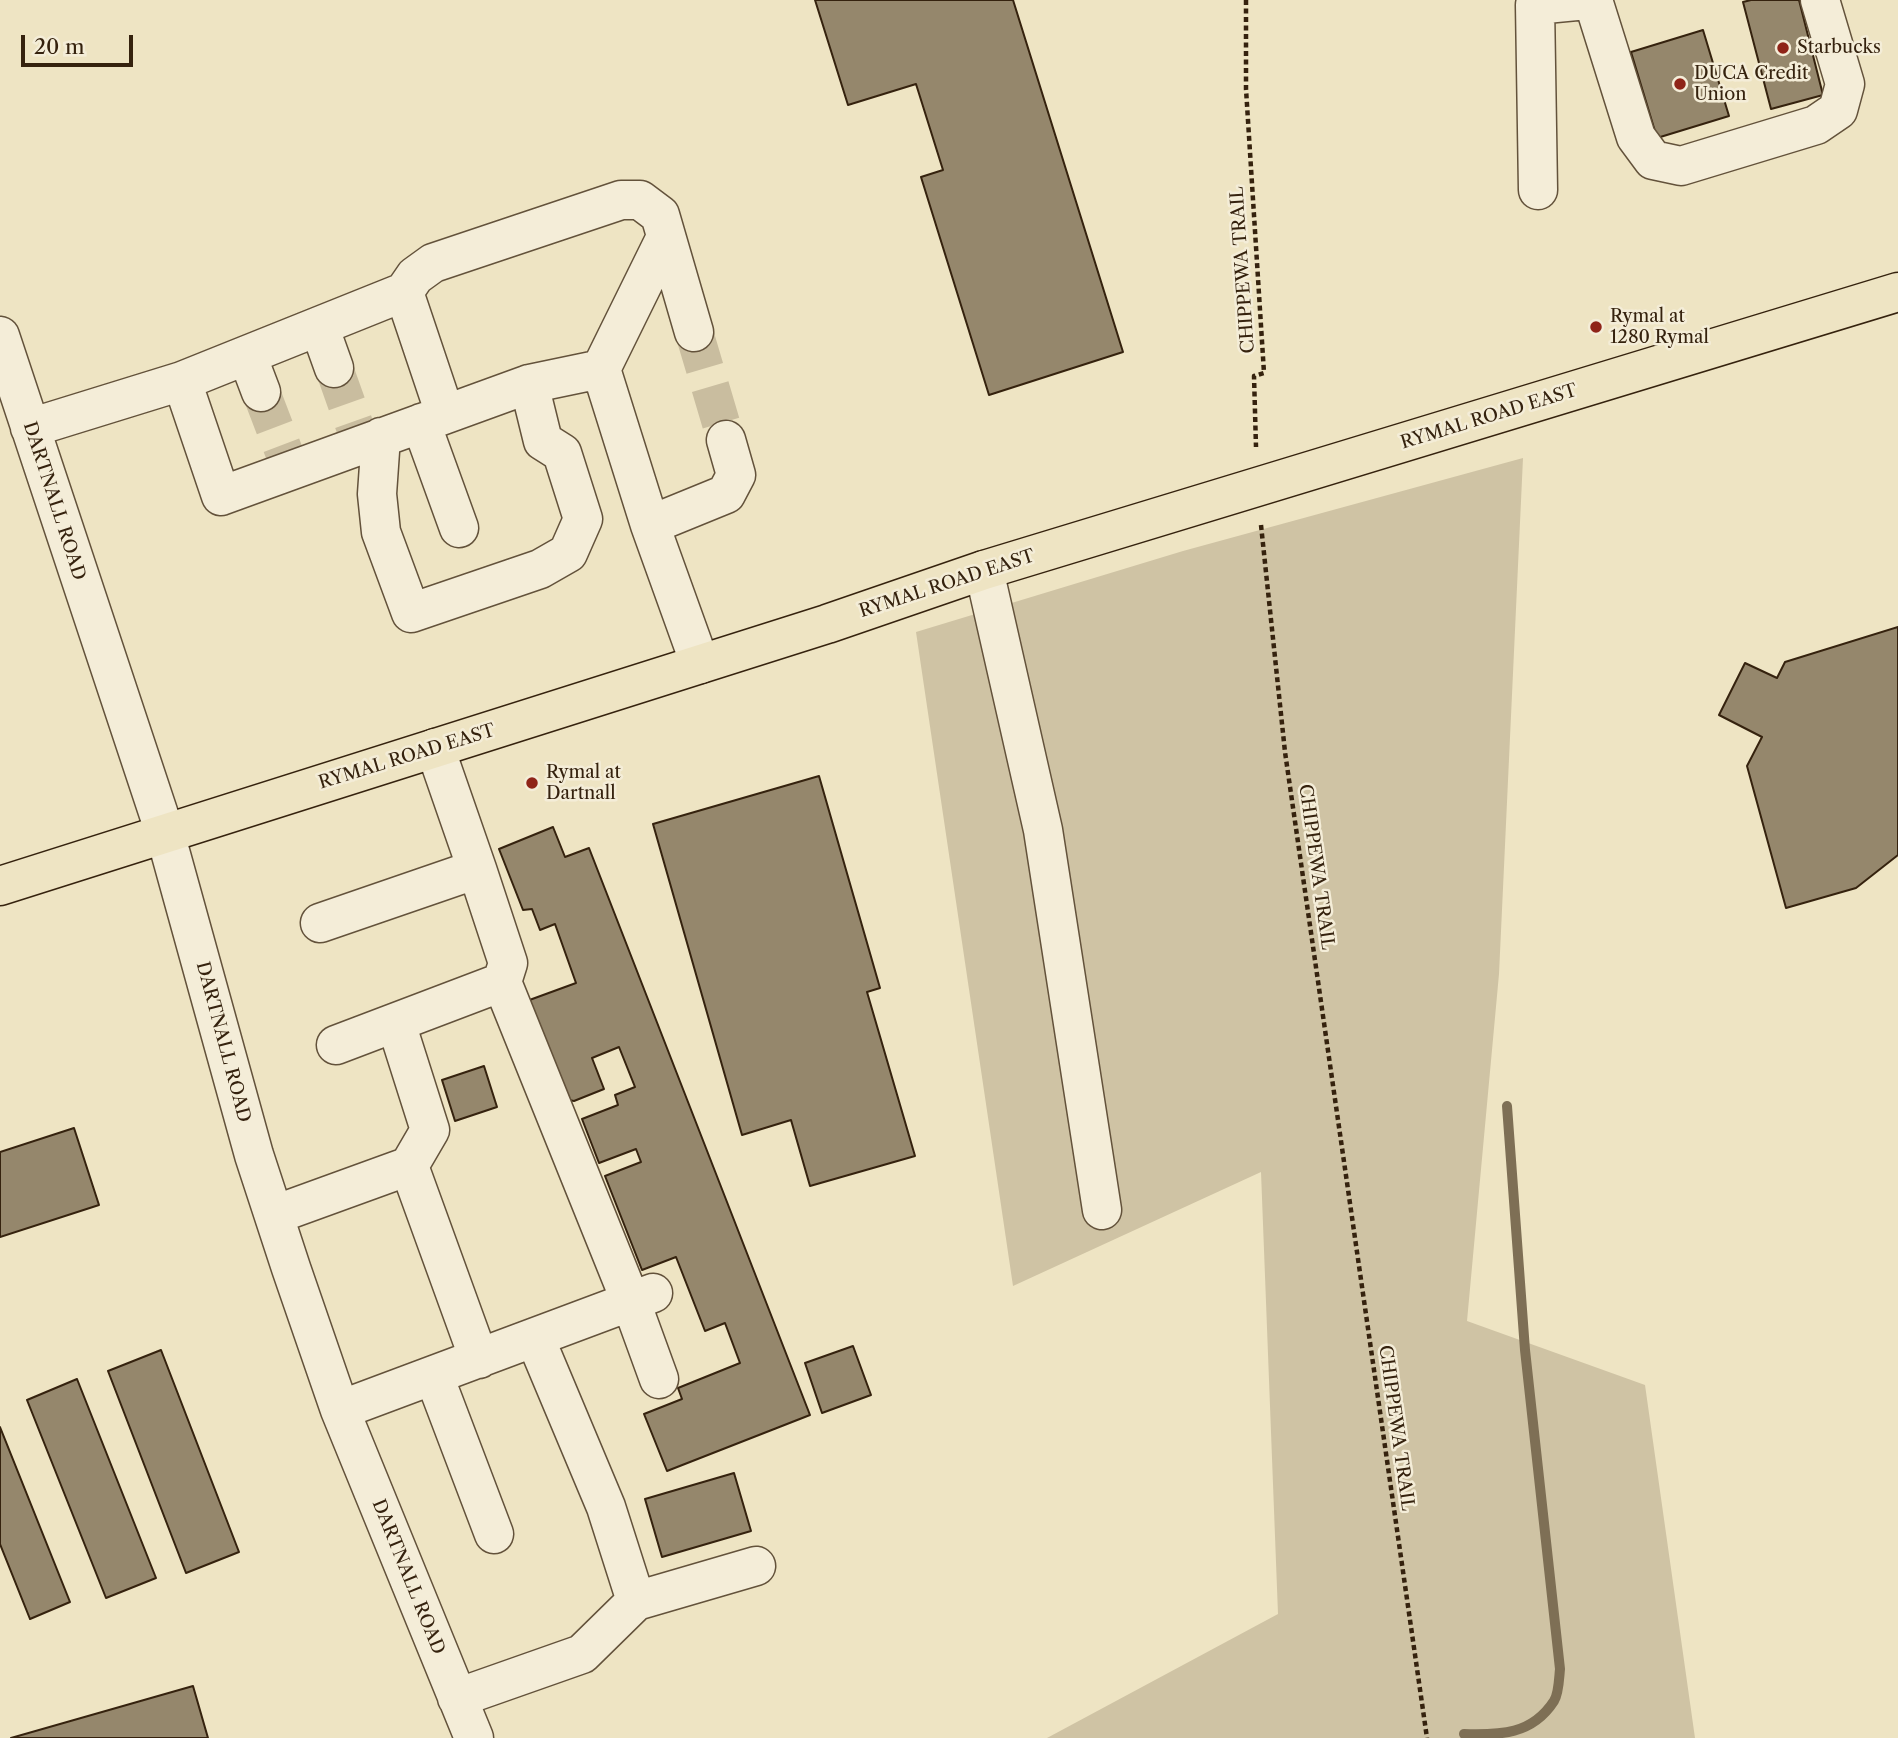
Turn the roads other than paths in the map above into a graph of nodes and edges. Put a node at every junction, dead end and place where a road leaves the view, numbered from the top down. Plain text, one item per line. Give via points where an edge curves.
1 (1587, 0) edge
2 (1593, 0) edge
3 (1820, 0) edge
4 (1535, 2) edge
5 (1538, 190) dead end
6 (666, 239) junction
7 (404, 292) junction
8 (1898, 292) edge
9 (319, 326) junction
10 (694, 332) tunnel mouth
11 (0, 336) edge
12 (247, 355) junction
13 (334, 368) tunnel mouth
14 (601, 369) junction
15 (182, 382) junction
16 (529, 384) junction
17 (261, 392) tunnel mouth
18 (433, 418) junction
19 (30, 428) junction
20 (366, 436) junction
21 (726, 440) tunnel mouth
22 (650, 526) junction
23 (459, 528) dead end
24 (984, 570) junction
25 (700, 664) junction
26 (435, 748) junction
27 (165, 833) junction
28 (477, 869) junction
29 (0, 886) edge
30 (320, 923) dead end
31 (502, 982) junction
32 (396, 1023) junction
33 (336, 1045) dead end
34 (409, 1166) junction
35 (1102, 1210) dead end
36 (274, 1215) junction
37 (642, 1298) junction
38 (535, 1338) junction
39 (479, 1359) junction
40 (434, 1376) junction
41 (659, 1379) dead end
42 (340, 1410) junction
43 (494, 1534) dead end
44 (756, 1566) dead end
45 (636, 1601) junction
46 (457, 1698) junction
47 (474, 1738) edge

1 - 4 street
2 - 3 street via 1636,137 1653,160 1681,166 1816,125 1838,110 1844,84
4 - 5 street
6 - 7 street via 660,215 640,200 621,200 433,263 415,276
6 - 10 street
6 - 14 street
7 - 9 street
7 - 18 street
8 - 24 main road, RYMAL ROAD EAST
9 - 12 street
9 - 13 street
11 - 19 street, DARTNALL ROAD
12 - 15 street
12 - 17 street
14 - 16 street
14 - 22 street
15 - 19 street
15 - 20 street via 220,496 288,461
16 - 18 street
16 - 20 street via 543,441 562,453 583,519 576,538 568,553 540,569 411,613 381,532
18 - 20 street
18 - 23 street
19 - 27 street, DARTNALL ROAD
21 - 22 street via 736,475 726,494
22 - 25 street
24 - 25 main road, RYMAL ROAD EAST
24 - 35 street via 1043,830
25 - 26 main road, RYMAL ROAD EAST
26 - 27 main road, RYMAL ROAD EAST
26 - 28 street
27 - 29 main road, RYMAL ROAD EAST
27 - 36 street, DARTNALL ROAD
28 - 30 street
28 - 31 street via 508,963
31 - 32 street
31 - 37 street
32 - 33 street
32 - 34 street via 429,1130
34 - 36 street
34 - 39 street
36 - 42 street, DARTNALL ROAD
37 - 38 street
37 - 41 street
38 - 39 street
38 - 45 street via 606,1507
39 - 40 street
40 - 42 street
40 - 43 street
42 - 46 street, DARTNALL ROAD
44 - 45 street
45 - 46 street via 582,1654
46 - 47 street, DARTNALL ROAD

